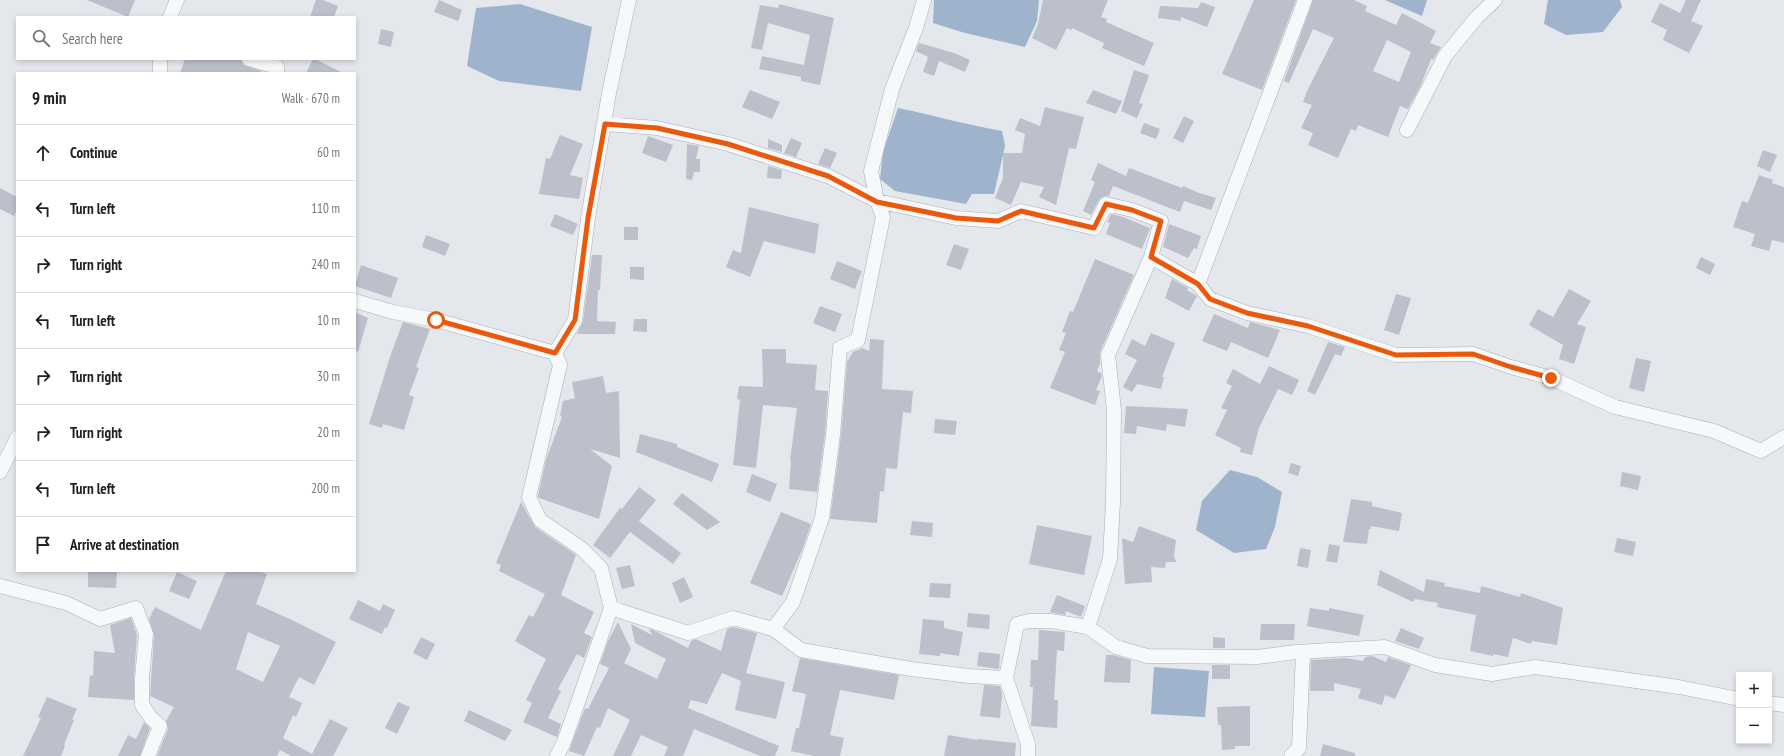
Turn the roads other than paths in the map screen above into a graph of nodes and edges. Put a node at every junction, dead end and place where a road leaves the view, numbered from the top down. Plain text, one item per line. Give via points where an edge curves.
1 (177, 0) edge
2 (629, 0) edge
3 (924, 0) edge
4 (1305, 0) edge
5 (1495, 0) edge
6 (170, 16) edge
7 (160, 60) edge
8 (252, 60) edge
9 (160, 72) edge
10 (277, 72) edge
11 (605, 124) junction
12 (1407, 130) dead end
13 (877, 202) junction
14 (1151, 257) junction
15 (1198, 284) junction
16 (356, 301) edge
17 (555, 353) junction
18 (1784, 437) edge
19 (16, 440) edge
20 (0, 472) edge
21 (0, 586) edge
22 (611, 608) junction
23 (1088, 627) junction
24 (773, 629) junction
25 (1303, 652) junction
26 (1006, 678) junction
27 (1736, 698) edge
28 (1772, 703) edge
29 (1784, 704) edge
30 (148, 756) edge
31 (557, 756) edge
32 (1028, 756) edge
33 (1291, 756) edge

1 - 6 street
2 - 11 street
3 - 13 street via 892,89 871,171
4 - 15 street
5 - 12 street via 1477,17 1445,56
7 - 9 street
8 - 10 street via 277,67
11 - 13 street via 657,128 728,144 828,176
11 - 17 street via 588,218 575,320
13 - 14 street via 956,218 991,221 998,221 1021,211 1094,228 1106,204 1161,221
13 - 24 street via 883,217 858,340 840,348 833,435 822,518 793,602
14 - 15 street
14 - 23 street via 1108,355 1114,410 1110,559
15 - 18 street via 1210,299 1247,313 1308,326 1396,355 1473,354 1551,378 1615,407 1714,431 1761,451
16 - 17 street via 393,312 436,320
17 - 22 street via 560,365 529,497 540,520 582,549 601,568
19 - 20 street
21 - 30 street via 66,603 100,619 136,608 146,634 142,705 160,726
22 - 24 street via 688,633 733,618
22 - 31 street
23 - 25 street via 1116,647 1148,656 1257,657
23 - 26 street via 1051,621 1016,624
24 - 26 street via 801,650 911,669
25 - 27 street via 1385,647 1435,665 1492,674 1535,667 1679,686
25 - 33 street via 1299,748
26 - 32 street via 1028,744
28 - 29 street

